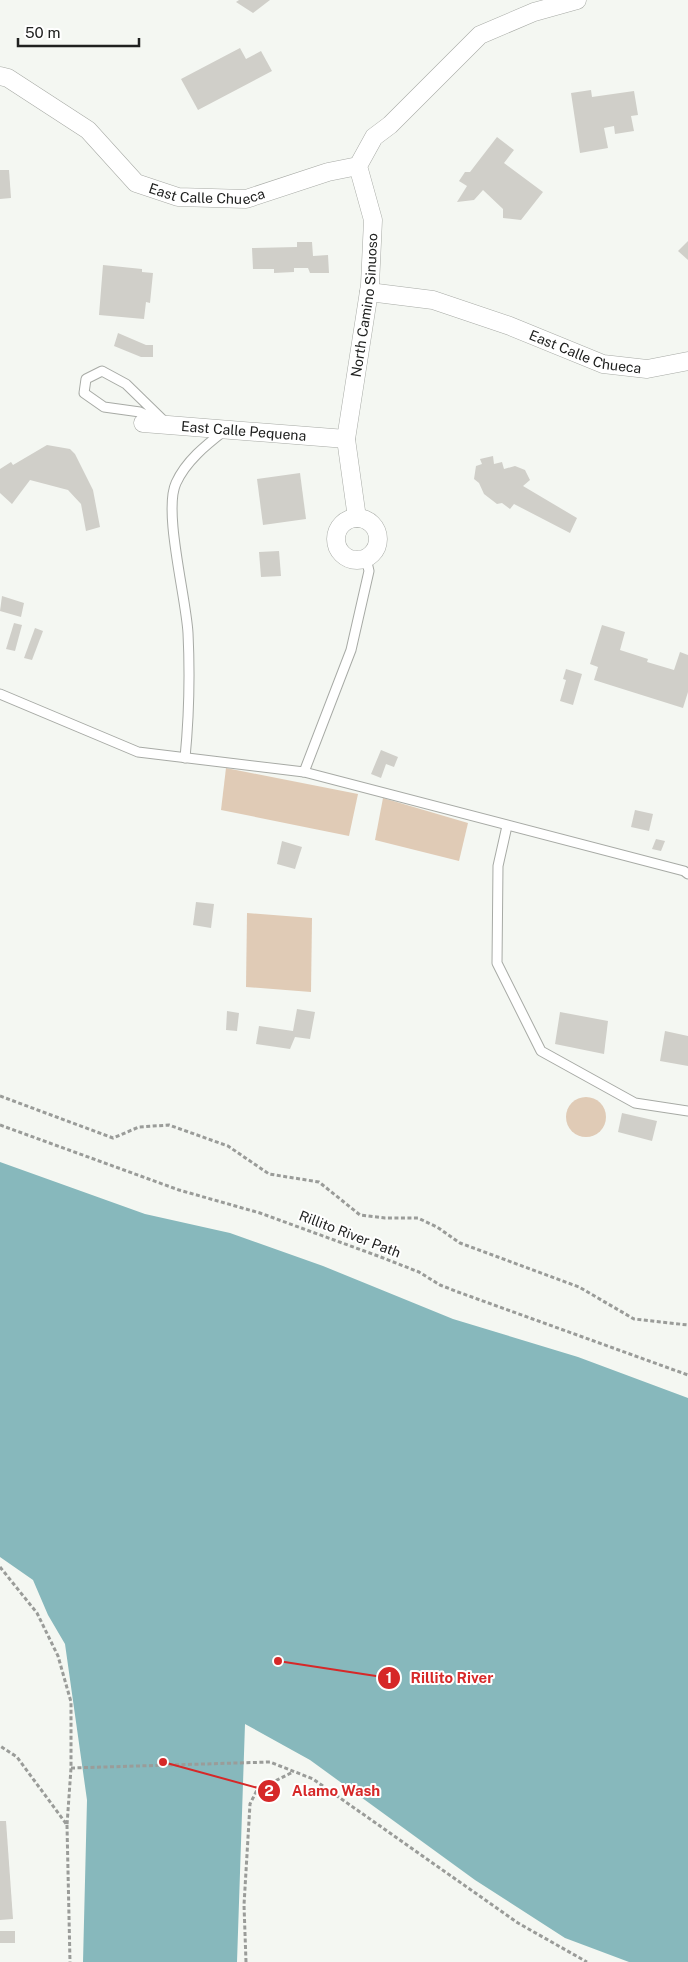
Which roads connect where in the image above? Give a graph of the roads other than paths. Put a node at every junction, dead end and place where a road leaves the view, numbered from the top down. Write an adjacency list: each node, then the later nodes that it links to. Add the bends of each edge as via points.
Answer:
1 (577, 0): 2 (street)
2 (554, 3): 4 (street, via 480,36 374,137)
3 (0, 76): 4 (street, East Calle Chueca, via 88,130 136,183 178,197 246,199 328,172)
4 (358, 166): 5 (street, North Camino Sinuoso, via 373,220)
5 (369, 292): 6 (street, East Calle Chueca, via 434,300 510,326 603,364 648,369); 10 (street, North Camino Sinuoso)
6 (688, 361)
7 (143, 423): 8 (street, East Calle Pequena)
8 (167, 425): 8 (lane, via 126,384 102,371 86,379 84,393 104,407 140,412); 9 (street, East Calle Pequena)
9 (226, 429): 10 (street, East Calle Pequena); 14 (lane, via 196,454 175,483 171,516 188,632)
10 (346, 439): 11 (street, North Camino Sinuoso)
11 (357, 518): 12 (street, via 371,523 378,535 376,548); 12 (street, via 340,527 338,546 346,556)
12 (366, 558): 15 (lane, via 369,572 351,650)
13 (0, 694): 14 (lane, via 138,752)
14 (185, 758): 15 (lane)
15 (304, 772): 16 (lane)
16 (507, 826): 17 (lane); 18 (lane, via 498,866 497,963 541,1051 635,1103)
17 (688, 874)
18 (688, 1111)

